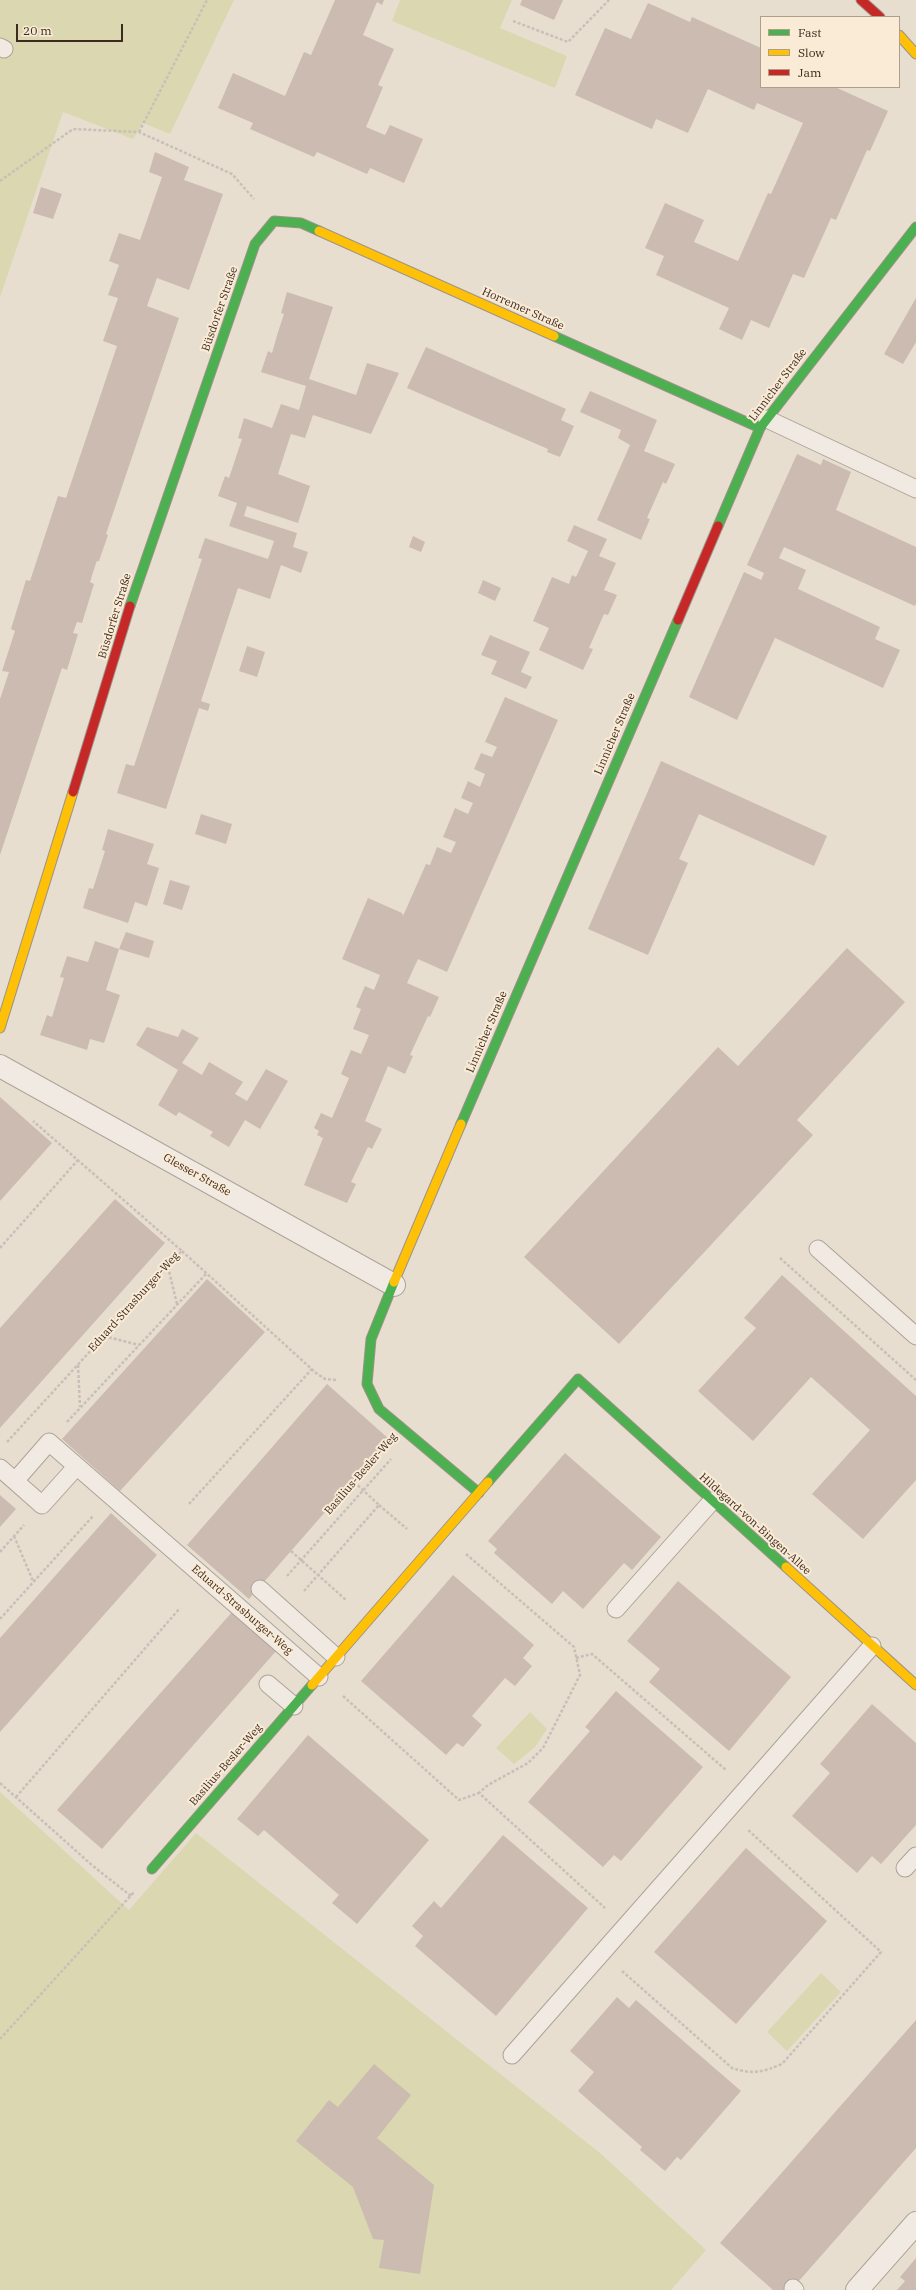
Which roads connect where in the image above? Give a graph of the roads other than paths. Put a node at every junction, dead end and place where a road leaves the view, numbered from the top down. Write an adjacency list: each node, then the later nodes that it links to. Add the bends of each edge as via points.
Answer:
1 (861, 0): 2 (street)
2 (879, 16)
3 (900, 36): 4 (street)
4 (916, 54)
5 (274, 221): 7 (street, Horremer Straße, via 301,223); 9 (street, Büsdorfer Straße, via 255,244 139,578)
6 (916, 227): 7 (street, Linnicher Straße)
7 (763, 423): 8 (lane); 12 (street, Linnicher Straße)
8 (916, 489)
9 (0, 1028)
10 (0, 1066): 12 (street, Glesser Straße)
11 (818, 1249): 13 (lane)
12 (394, 1285): 18 (street, Basilius-Besler-Weg, via 371,1339 367,1384 379,1409)
13 (916, 1336)
14 (578, 1379): 18 (street, Basilius-Besler-Weg); 19 (street, Hildegard-von-Bingen-Allee)
15 (77, 1466): 17 (lane, Eduard-Strasburger-Weg, via 49,1442); 17 (lane, via 42,1506); 24 (lane, Eduard-Strasburger-Weg)
16 (0, 1468): 17 (lane)
17 (15, 1481)
18 (479, 1493): 23 (street, Basilius-Besler-Weg)
19 (712, 1501): 21 (lane); 22 (street, Hildegard-von-Bingen-Allee)
20 (264, 1593): 23 (lane)
21 (616, 1609)
22 (872, 1646): 26 (street, Hildegard-von-Bingen-Allee); 29 (lane)
23 (336, 1657): 24 (street, Basilius-Besler-Weg)
24 (319, 1677): 27 (street, Basilius-Besler-Weg)
25 (268, 1684): 27 (lane)
26 (916, 1686)
27 (294, 1706): 28 (street, Basilius-Besler-Weg)
28 (152, 1869)
29 (512, 2055)
30 (916, 2223): 31 (street)
31 (857, 2290)

